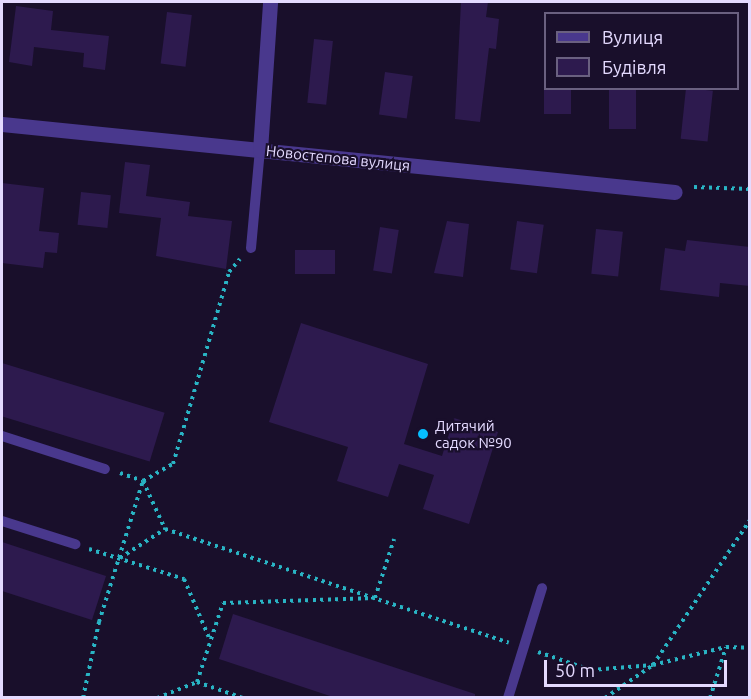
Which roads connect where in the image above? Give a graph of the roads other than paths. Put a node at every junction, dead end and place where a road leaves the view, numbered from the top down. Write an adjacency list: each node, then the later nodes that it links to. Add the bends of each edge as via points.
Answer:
1 (270, 2): 3 (street)
2 (2, 124): 3 (street, Новостепова вулиця)
3 (261, 150): 4 (street, Новостепова вулиця); 5 (lane)
4 (675, 192)
5 (250, 248)
6 (2, 436): 7 (lane)
7 (105, 469)
8 (2, 521): 9 (lane)
9 (75, 544)
10 (542, 588): 11 (lane)
11 (508, 698)

